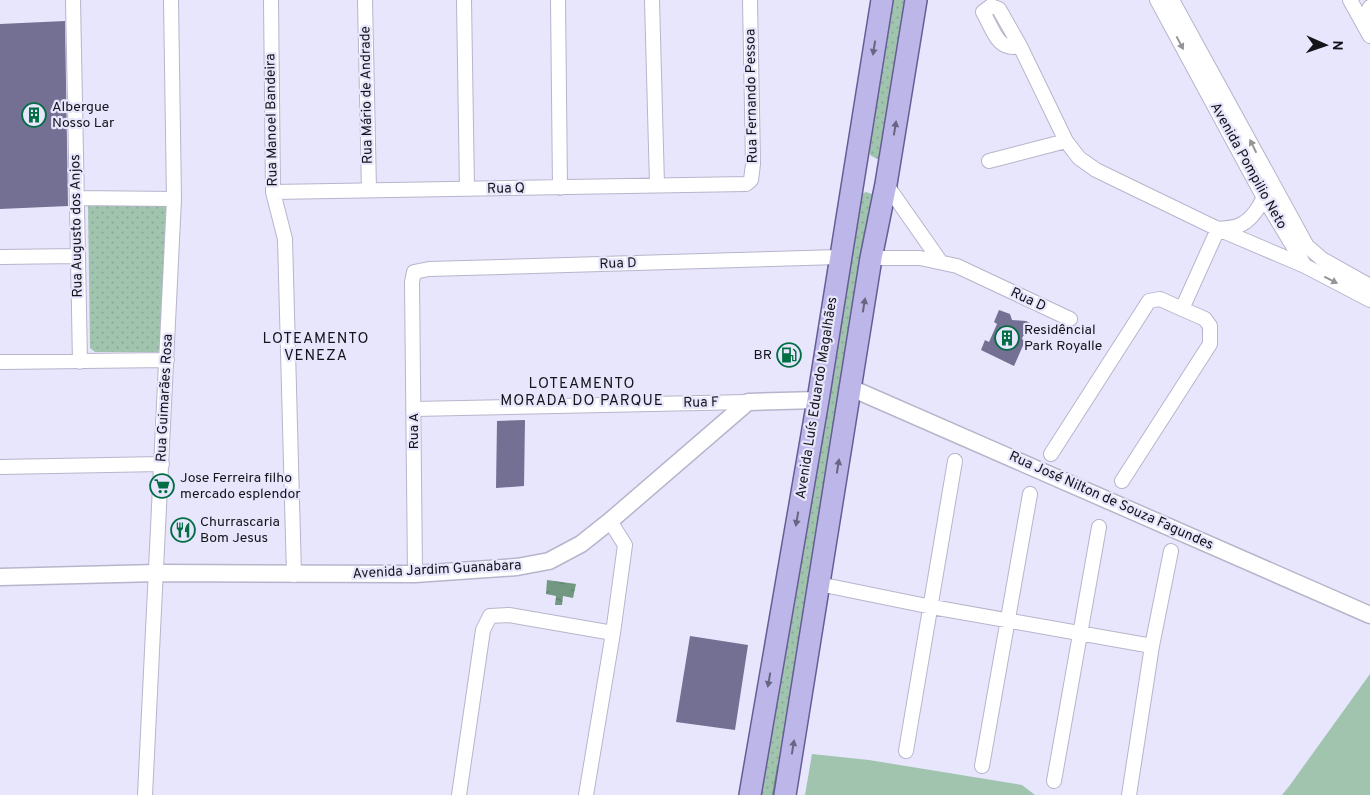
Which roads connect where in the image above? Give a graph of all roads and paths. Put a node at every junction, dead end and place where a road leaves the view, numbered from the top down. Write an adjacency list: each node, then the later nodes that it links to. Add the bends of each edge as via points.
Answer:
1 (73, 0): 30 (street, Rua Augusto dos Anjos)
2 (170, 0): 32 (street, Rua Guimarães Rosa)
3 (271, 0): 28 (street, Rua Manoel Bandeira)
4 (365, 0): 26 (street, Rua Mário de Andrade)
5 (464, 0): 27 (street)
6 (558, 0): 25 (street)
7 (652, 0): 23 (street)
8 (750, 0): 24 (street, Rua Fernando Pessoa, via 753,173 751,180)
9 (882, 0): 19 (main road, Avenida Luís Eduardo Magalhães, one-way to 19)
10 (916, 0): 21 (main road, one-way to 10)
11 (1157, 0): 31 (street, Avenida Pompilio Neto, one-way to 31)
12 (1172, 0): 22 (street, Avenida Pompilio Neto, one-way to 12, via 1251,141)
13 (1350, 0): 15 (street)
14 (1370, 7): 15 (street)
15 (1362, 22): 16 (street)
16 (1370, 36)
17 (1020, 46): 18 (street)
18 (1066, 141): 20 (street); 35 (street, via 1079,158 1096,170)
19 (856, 156): 21 (main road, via 868,171 879,170); 33 (main road, Avenida Luís Eduardo Magalhães)
20 (989, 161)
21 (887, 174): 34 (main road); 41 (street)
22 (1270, 182): 31 (street); 43 (street, Avenida Pompilio Neto, via 1313,253)
23 (657, 185): 24 (street, Rua Q); 25 (street, Rua Q)
24 (740, 186)
25 (560, 188): 27 (street, Rua Q)
26 (369, 190): 27 (street, Rua Q); 29 (street, Rua Q)
27 (467, 190)
28 (273, 192): 29 (street, Rua Q); 36 (street, Rua Manoel Bandeira)
29 (288, 192): 36 (street, Rua Manoel Bandeira)
30 (77, 198): 32 (street); 37 (street, Rua Augusto dos Anjos)
31 (1264, 198): 35 (street, via 1241,225); 42 (street, Avenida Pompilio Neto)
32 (174, 200): 48 (street, Rua Guimarães Rosa)
33 (847, 212): 34 (main road, via 856,206 868,207); 39 (main road, Avenida Luís Eduardo Magalhães)
34 (878, 221): 40 (main road)
35 (1218, 229): 42 (street); 46 (street)
36 (285, 239): 66 (street, Rua Manoel Bandeira)
37 (77, 256): 38 (street); 50 (street, Rua Augusto dos Anjos)
38 (0, 257)
39 (839, 258): 44 (street, Rua D, via 419,270 414,272); 52 (main road, Avenida Luís Eduardo Magalhães)
40 (871, 258): 41 (street, Rua D); 51 (main road, one-way to 40)
41 (940, 261): 47 (street, Rua D)
42 (1304, 266): 45 (street, one-way to 45)
43 (1370, 286)
44 (412, 288): 54 (street, Rua A)
45 (1370, 300)
46 (1182, 308): 55 (street, via 1160,299 1149,301); 59 (street, via 1205,319 1210,326 1210,344)
47 (1070, 319)
48 (167, 360): 50 (street); 57 (street, Rua Guimarães Rosa)
49 (0, 362): 50 (street)
50 (80, 362)
51 (851, 388): 68 (main road, one-way to 51); 70 (street, Rua José Nilton de Souza Fagundes)
52 (818, 400): 53 (street); 81 (main road, Avenida Luís Eduardo Magalhães, one-way to 81)
53 (748, 402): 54 (street, Rua F); 61 (street, Avenida Jardim Guanabara)
54 (414, 409): 65 (street, Rua A)
55 (1050, 454)
56 (955, 461): 69 (street)
57 (162, 464): 58 (street); 64 (street, Rua Guimarães Rosa)
58 (0, 467)
59 (1122, 481)
60 (1030, 494): 71 (street)
61 (610, 520): 65 (street, Avenida Jardim Guanabara, via 581,544 549,561 517,568); 72 (street, via 624,545)
62 (1099, 527): 73 (street)
63 (1171, 551): 74 (street)
64 (157, 573): 66 (street, Avenida Jardim Guanabara); 67 (street, Avenida Jardim Guanabara); 78 (street, Rua Guimarães Rosa)
65 (415, 574): 66 (street, Avenida Jardim Guanabara)
66 (294, 575)
67 (0, 577)
68 (819, 584): 69 (street); 82 (main road, one-way to 68)
69 (932, 607): 71 (street); 75 (street)
70 (1370, 615)
71 (1008, 621): 73 (street); 76 (street)
72 (613, 633): 79 (street, via 509,614 490,616 483,630); 80 (street)
73 (1080, 634): 74 (street); 77 (street)
74 (1152, 646): 83 (street)
75 (906, 751)
76 (982, 766)
77 (1054, 781)
78 (145, 795)
79 (459, 795)
80 (586, 795)
81 (750, 795)
82 (785, 795)
83 (1129, 795)

